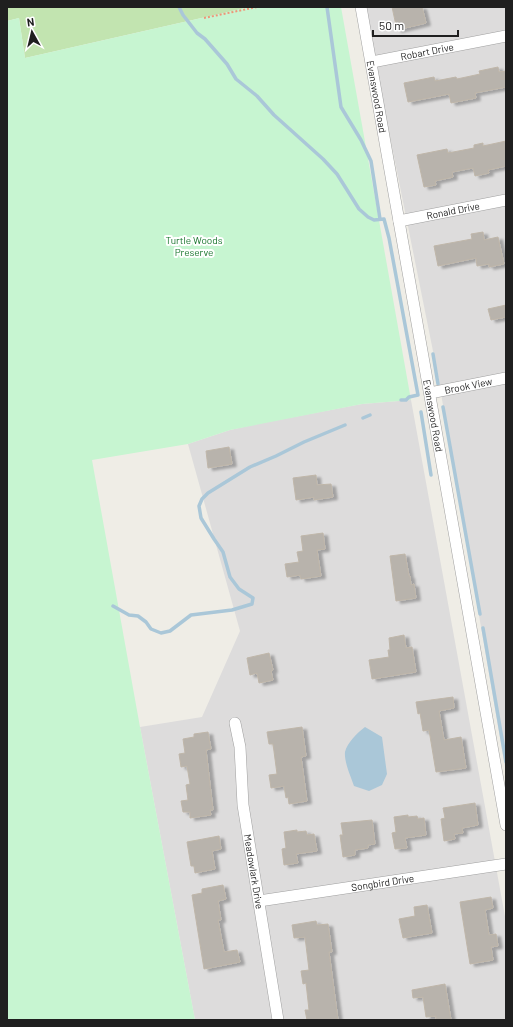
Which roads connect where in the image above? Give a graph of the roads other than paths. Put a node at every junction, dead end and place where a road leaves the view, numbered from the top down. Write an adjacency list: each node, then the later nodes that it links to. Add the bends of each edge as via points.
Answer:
1 (361, 7): 3 (street, Evanswood Road)
2 (506, 36): 3 (street, Robart Drive)
3 (372, 62): 5 (street, Evanswood Road)
4 (506, 200): 5 (street, Ronald Drive)
5 (399, 221): 7 (street, Evanswood Road)
6 (506, 378): 7 (street, Brook View)
7 (430, 393): 9 (street, Evanswood Road)
8 (235, 723): 11 (street, Meadowlark Drive, via 240,747 243,805)
9 (506, 825)
10 (506, 864): 11 (street, Songbird Drive)
11 (259, 901): 12 (street, Meadowlark Drive)
12 (278, 1020)

